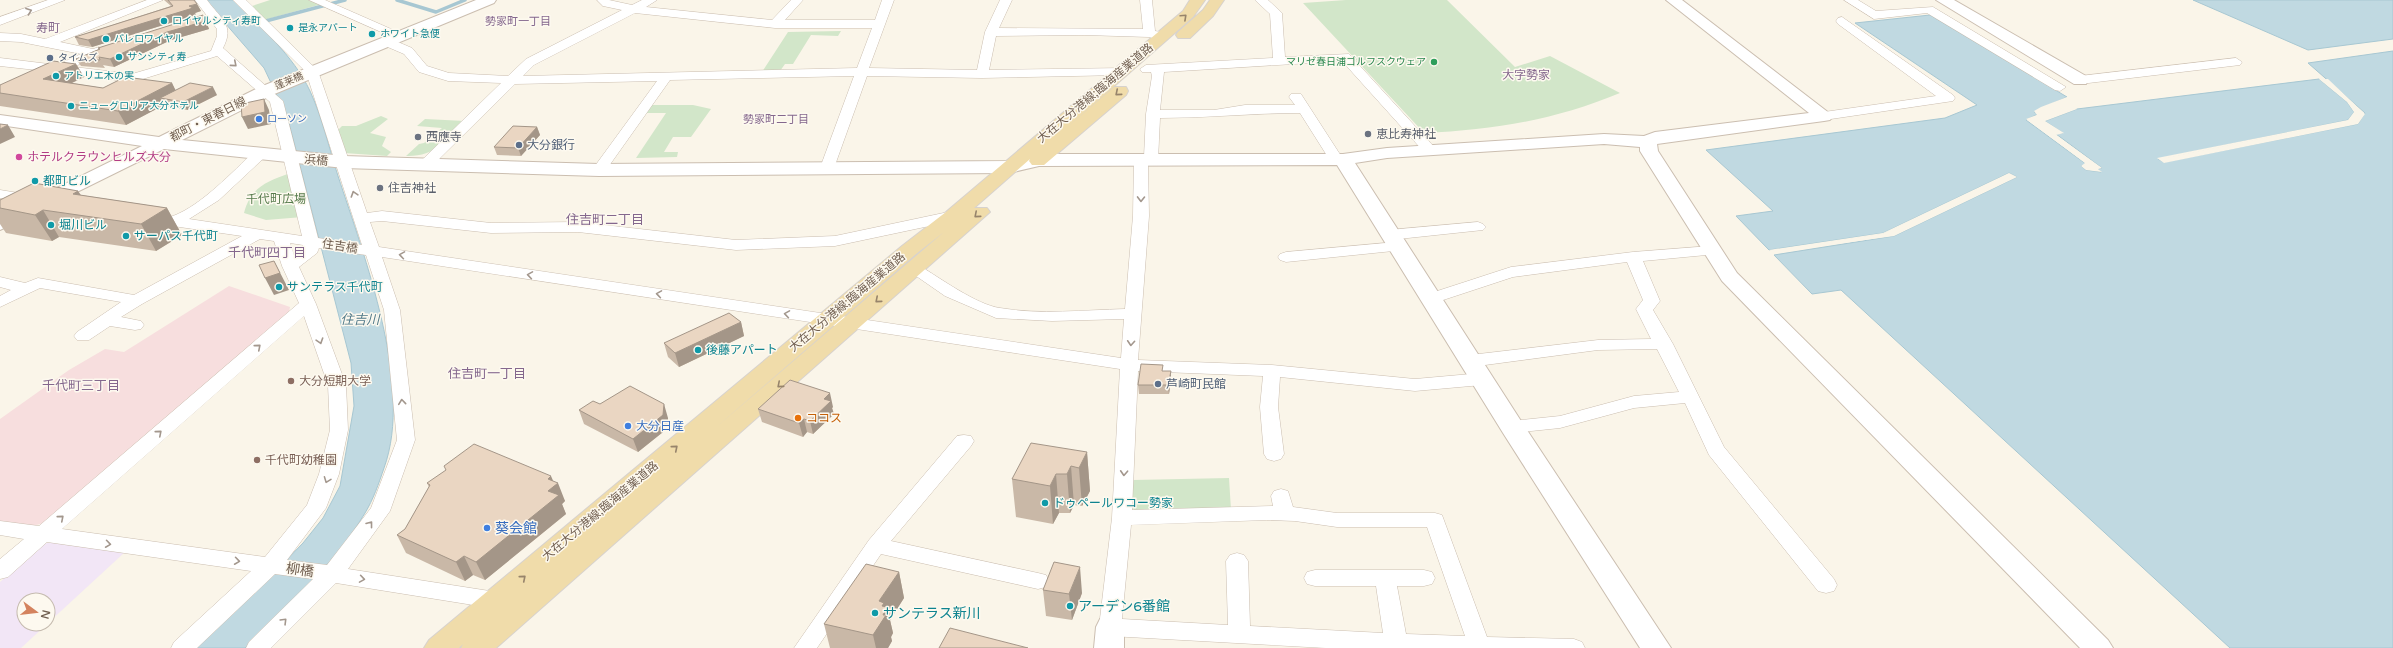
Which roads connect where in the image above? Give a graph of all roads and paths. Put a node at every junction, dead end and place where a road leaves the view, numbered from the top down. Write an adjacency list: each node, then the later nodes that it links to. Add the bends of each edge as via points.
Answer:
1 (59, 0): 22 (street, one-way to 1)
2 (157, 0): 30 (street)
3 (201, 0): 20 (street)
4 (239, 0): 39 (street)
5 (489, 0): 29 (street)
6 (603, 0): 19 (street, via 607,4)
7 (651, 0): 19 (street)
8 (796, 0): 24 (street)
9 (888, 0): 25 (street)
10 (1006, 0): 26 (street)
11 (1146, 0): 27 (street)
12 (1198, 0): 27 (main road, 大在大分港線;臨海産業道路, one-way to 12, via 1188,14)
13 (1217, 0): 38 (main road, 大在大分港線;臨海産業道路, via 1199,22)
14 (1261, 0): 34 (street, via 1276,13)
15 (1674, 0): 52 (street)
16 (1850, 0): 47 (street, via 1874,15 1929,9)
17 (1943, 0): 46 (street)
18 (323, 3): 29 (street)
19 (634, 9): 24 (street); 45 (street, via 547,52 530,62)
20 (213, 15): 21 (street); 32 (street, via 224,32 216,49)
21 (199, 19)
22 (0, 21)
23 (1842, 21): 52 (street, via 1948,98)
24 (775, 24): 25 (street)
25 (879, 24): 41 (street)
26 (991, 32): 27 (street); 42 (street)
27 (1156, 35): 40 (main road, 大在大分港線;臨海産業道路)
28 (0, 37): 30 (street)
29 (394, 39): 39 (street); 45 (street, via 423,69 448,77)
30 (47, 43): 33 (street)
31 (111, 47): 33 (street)
32 (219, 52): 37 (street, via 133,78); 48 (street, one-way to 48)
33 (93, 53): 37 (street)
34 (1279, 61): 38 (street); 56 (street, via 1344,56)
35 (0, 62): 37 (street)
36 (2236, 62): 46 (street)
37 (58, 69): 44 (street)
38 (1151, 69): 51 (street, via 1158,76); 60 (main road, 大在大分港線;臨海産業道路, one-way to 60)
39 (312, 71): 48 (street, 蓬莱橋); 62 (street)
40 (1121, 71): 42 (street); 64 (main road, 大在大分港線;臨海産業道路)
41 (862, 72): 42 (street); 43 (street); 65 (street)
42 (982, 74)
43 (665, 78): 45 (street); 66 (street)
44 (36, 79)
45 (512, 80): 63 (street)
46 (2080, 80)
47 (2060, 87)
48 (266, 90): 55 (street, 都町・東春日線); 58 (street, via 276,100)
49 (1296, 96): 50 (street)
50 (1304, 109): 51 (street, via 1245,109 1214,114); 59 (street)
51 (1153, 114): 61 (street)
52 (1824, 116): 54 (street, via 1655,136)
53 (0, 120): 55 (street, 浜橋)
54 (1648, 142): 56 (street, 浜橋, via 1604,139); 81 (street, via 1649,151)
55 (161, 143): 57 (street, 浜橋); 68 (street, 都町・東春日線)
56 (1429, 150): 59 (street, 浜橋)
57 (260, 154): 58 (street, 浜橋); 73 (street, via 214,197)
58 (291, 158): 62 (street, 浜橋); 79 (street)
59 (1340, 159): 61 (street, 浜橋); 78 (street)
60 (1039, 160): 61 (street, 浜橋); 64 (street, 浜橋); 85 (main road, 大在大分港線;臨海産業道路, one-way to 85)
61 (1146, 160): 92 (street, one-way to 92)
62 (341, 162): 63 (street, 浜橋); 72 (street, one-way to 62)
63 (425, 165): 66 (street, 浜橋)
64 (1009, 167): 65 (street, 浜橋); 71 (main road, 大在大分港線;臨海産業道路)
65 (827, 168): 66 (street, 浜橋)
66 (599, 170)
67 (0, 194): 68 (street)
68 (43, 202): 69 (street); 74 (street, 都町・東春日線)
69 (73, 206)
70 (136, 216): 73 (street, 住吉橋)
71 (953, 216): 72 (street, via 835,241 736,245 578,227 491,228 382,216); 94 (main road, 大在大分港線;臨海産業道路)
72 (362, 218): 80 (street)
73 (175, 221): 76 (street, 住吉橋)
74 (0, 224)
75 (1478, 227): 78 (street)
76 (257, 234): 77 (street, 住吉橋); 89 (street)
77 (280, 237): 79 (street, 住吉橋); 84 (street)
78 (1393, 241): 82 (street); 88 (street)
79 (313, 242): 80 (street, 住吉橋); 84 (street, via 311,250)
80 (369, 250): 94 (street, 住吉橋, one-way to 80); 113 (street, one-way to 80, via 380,511 406,440 392,310)
81 (1711, 251): 83 (street); 132 (street, via 1729,277 1752,302)
82 (1286, 257)
83 (1633, 257): 88 (street, via 1511,272); 98 (street, via 1652,301 1644,309)
84 (290, 266): 91 (street)
85 (914, 269): 92 (street, via 951,293 996,312 1052,316); 95 (main road, 大在大分港線;臨海産業道路, one-way to 95)
86 (0, 282): 87 (street)
87 (26, 289): 89 (street, via 38,284); 90 (street)
88 (1431, 299): 100 (street)
89 (136, 300): 93 (street)
90 (0, 302)
91 (308, 304): 108 (street, one-way to 91); 111 (street, one-way to 111, via 337,385 339,430 329,474 316,508)
92 (1134, 314): 99 (street, one-way to 99)
93 (107, 320): 96 (street); 97 (street)
94 (826, 320): 95 (street, 住吉橋); 119 (main road, 大在大分港線;臨海産業道路, one-way to 94)
95 (851, 324): 99 (street, 住吉橋); 120 (main road, 大在大分港線;臨海産業道路, one-way to 120)
96 (135, 325)
97 (83, 336)
98 (1664, 344): 100 (street, 住吉橋, via 1598,345); 102 (street)
99 (1129, 366): 101 (street, 住吉橋); 106 (street, one-way to 106)
100 (1476, 370): 101 (street, 住吉橋, via 1414,384); 103 (street)
101 (1272, 371): 105 (street, via 1269,407)
102 (1691, 397): 103 (street, via 1634,402 1560,422); 118 (street, via 1716,450)
103 (1512, 428): 131 (street)
104 (964, 441): 109 (street)
105 (1274, 454)
106 (1122, 518): 122 (street); 125 (street, via 1282,505 1337,520 1435,520)
107 (0, 528): 108 (street, 柳橋)
108 (42, 535): 111 (street, 柳橋, one-way to 111); 112 (street)
109 (876, 545): 117 (street); 129 (street)
110 (1237, 561): 121 (street)
111 (273, 566): 113 (street, 柳橋); 127 (street)
112 (0, 571)
113 (327, 574): 119 (street, 柳橋, one-way to 119); 128 (street, one-way to 113)
114 (1315, 578): 115 (street)
115 (1385, 578): 116 (street); 124 (street)
116 (1424, 578)
117 (1038, 581)
118 (1826, 585)
119 (496, 600): 120 (street, 柳橋); 123 (main road, 大在大分港線;臨海産業道路)
120 (519, 610): 126 (main road, 大在大分港線;臨海産業道路)
121 (1239, 634): 122 (street); 124 (street)
122 (1110, 637)
123 (448, 641): 126 (street)
124 (1396, 645): 125 (street)
125 (1480, 645): 130 (street)
126 (482, 647)
127 (182, 648)
128 (257, 648)
129 (805, 648)
130 (1574, 648)
131 (1656, 648)
132 (2098, 648)

